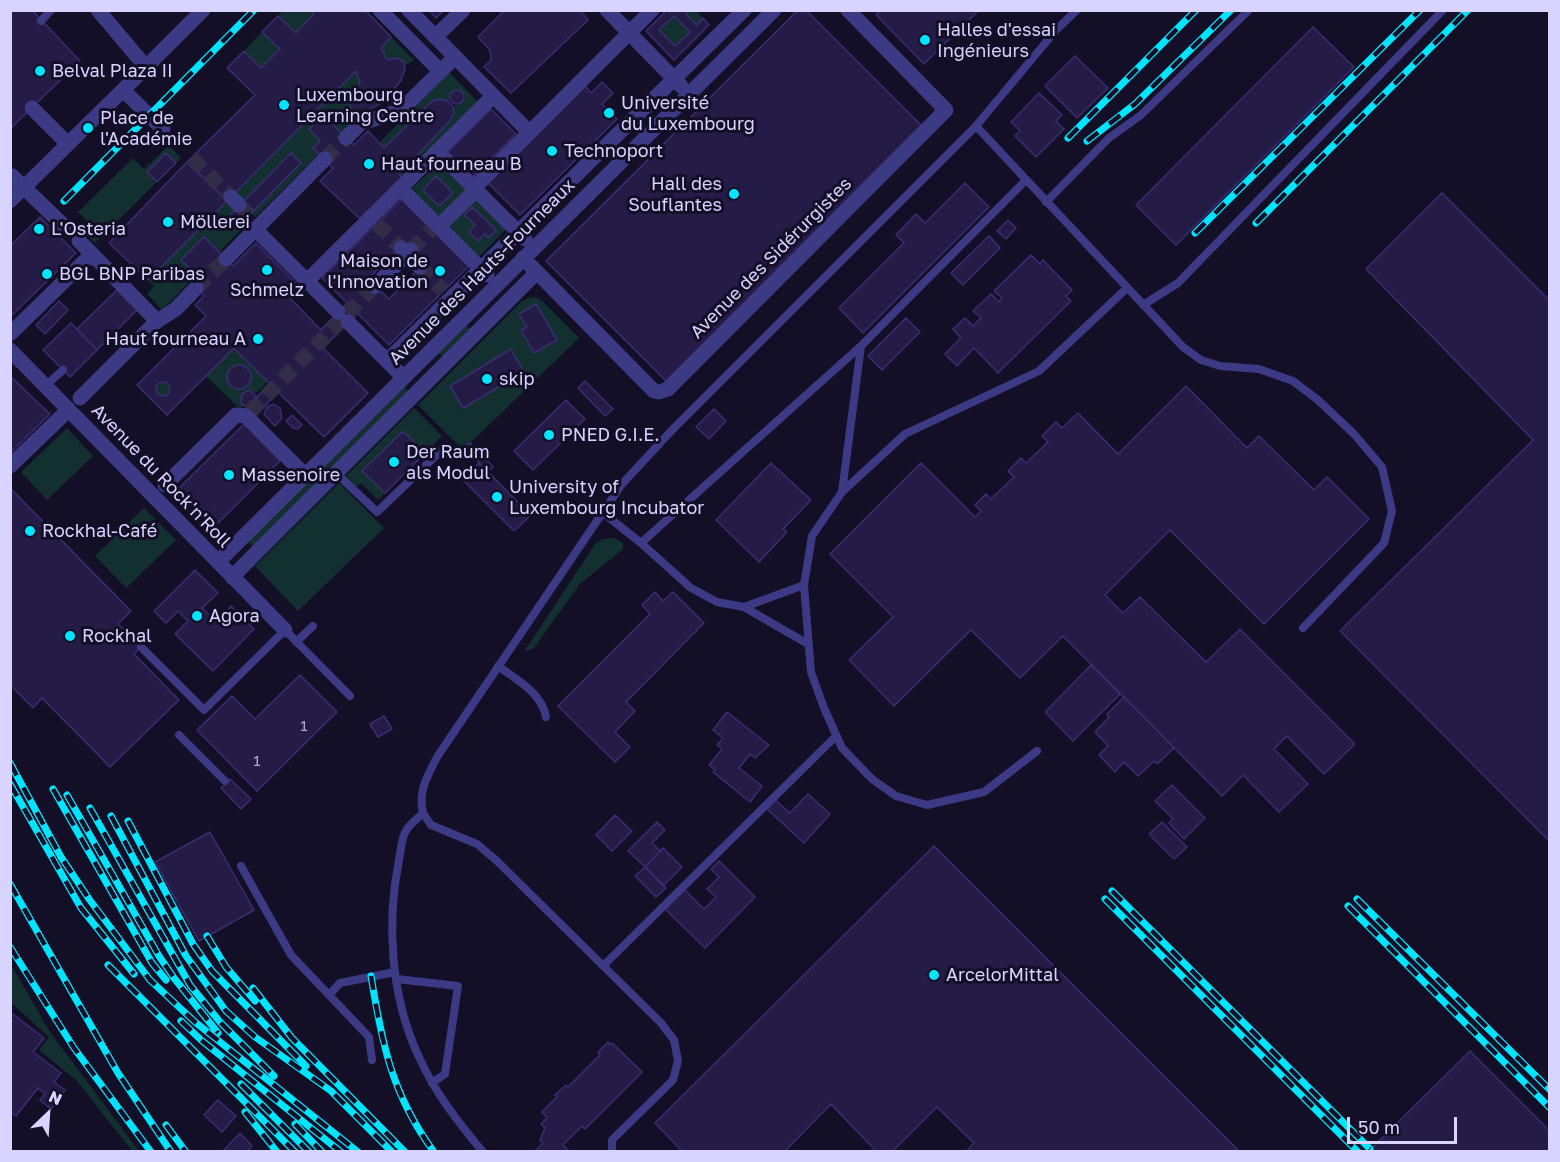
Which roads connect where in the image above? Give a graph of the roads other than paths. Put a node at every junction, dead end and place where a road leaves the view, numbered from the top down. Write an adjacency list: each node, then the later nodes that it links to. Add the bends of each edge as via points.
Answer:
1 (51, 10): 15 (lane)
2 (98, 10): 19 (street)
3 (202, 10): 19 (street)
4 (380, 10): 20 (street)
5 (409, 10): 17 (street)
6 (463, 10): 17 (street)
7 (607, 10): 16 (street)
8 (652, 10): 16 (street)
9 (744, 10): 21 (street, Avenue des Hauts-Fourneaux)
10 (774, 10): 23 (street, Avenue des Hauts-Fourneaux)
11 (848, 10): 50 (street, Avenue des Sidérurgistes, via 946,110 669,389 654,391)
12 (1077, 10): 26 (lane)
13 (1249, 10): 39 (lane, via 1141,115 1109,138)
14 (1443, 10): 56 (lane, via 1178,283)
15 (41, 21)
16 (629, 33): 21 (street); 28 (street)
17 (435, 37): 18 (street)
18 (454, 57): 20 (street); 24 (street)
19 (146, 66): 22 (street)
20 (440, 71): 29 (street, via 400,111 361,123)
21 (674, 79): 23 (street); 43 (street, Avenue des Hauts-Fourneaux)
22 (123, 90): 27 (street); 30 (street)
23 (689, 94): 45 (street, Avenue des Hauts-Fourneaux)
24 (493, 96): 28 (street); 31 (street)
25 (32, 108): 30 (street)
26 (976, 126): 34 (lane); 73 (lane, via 647,456)
27 (163, 129)
28 (529, 132): 37 (street)
29 (346, 138)
30 (68, 144): 35 (street)
31 (437, 151): 36 (street); 37 (street, Avenue des Sidérurgistes)
32 (325, 159): 40 (street)
33 (10, 177): 35 (street)
34 (1026, 180): 39 (lane); 59 (lane)
35 (24, 188): 38 (street); 41 (street)
36 (400, 188): 42 (street); 51 (street, via 373,221)
37 (475, 189): 42 (street); 43 (street, Avenue des Sidérurgistes)
38 (10, 201)
39 (1046, 202): 55 (lane)
40 (246, 214): 47 (street); 51 (street)
41 (64, 226)
42 (437, 226): 49 (street)
43 (518, 232): 45 (street, Avenue des Sidérurgistes); 49 (street, Avenue des Hauts-Fourneaux)
44 (79, 242): 46 (street)
45 (528, 253): 50 (street, Avenue des Sidérurgistes); 52 (street, Avenue des Hauts-Fourneaux)
46 (92, 254): 57 (street); 58 (street)
47 (226, 259)
48 (420, 267): 53 (street, via 406,250)
49 (481, 268): 52 (street); 61 (street, Avenue des Hauts-Fourneaux, via 447,295)
50 (537, 272): 69 (street)
51 (307, 281): 61 (street)
52 (497, 284): 63 (street, Avenue des Hauts-Fourneaux)
53 (375, 286)
54 (196, 288): 57 (street)
55 (1127, 288): 56 (lane); 72 (lane, via 1039,371 905,434)
56 (1143, 305): 80 (lane, via 1201,360 1220,366 1259,369 1293,381 1326,406 1382,467 1392,511 1384,543)
57 (158, 321): 65 (street)
58 (10, 334)
59 (861, 346): 72 (lane); 74 (lane)
60 (10, 350): 64 (street, Avenue du Rock'n'Roll)
61 (387, 361): 63 (street)
62 (63, 370): 64 (lane)
63 (403, 377): 70 (street, Avenue des Hauts-Fourneaux)
64 (45, 386): 75 (street, Avenue du Rock'n'Roll)
65 (80, 398)
66 (62, 416): 68 (street)
67 (446, 446): 69 (lane, via 377,512)
68 (10, 466)
69 (336, 473): 76 (street)
70 (305, 475): 71 (street, via 248,414 236,415); 75 (street, Avenue des Hauts-Fourneaux)
71 (165, 485)
72 (842, 492): 77 (lane, via 812,536)
73 (602, 512): 74 (lane); 85 (lane)
74 (641, 543): 78 (lane, via 691,588 717,602)
75 (218, 562): 76 (street, Avenue du Rock'n'Roll)
76 (232, 577): 81 (street, Avenue du Rock'n'Roll)
77 (804, 585): 78 (lane); 83 (lane)
78 (744, 606): 83 (lane)
79 (313, 626): 82 (lane)
80 (1304, 628)
81 (285, 630): 82 (lane); 84 (lane, via 204,710)
82 (296, 642): 86 (lane)
83 (808, 644): 89 (lane, via 811,672)
84 (141, 647)
85 (498, 666): 87 (lane, via 538,697); 92 (lane, via 437,757 421,790)
86 (350, 696)
87 (546, 717)
88 (179, 735): 91 (lane)
89 (836, 736): 90 (lane, via 842,748 873,779 896,796 927,805 984,792); 94 (lane)
90 (1037, 751)
91 (225, 781)
92 (423, 813): 94 (lane, via 431,825 477,844); 95 (lane, via 406,830 393,887)
93 (240, 866): 96 (lane, via 291,955)
94 (603, 966): 100 (lane, via 661,1023 674,1040 678,1061 673,1080 612,1140)
95 (396, 976): 96 (lane, via 340,983); 98 (lane, via 404,1017); 98 (lane, via 458,986 445,1074)
96 (330, 994): 97 (lane, via 369,1036)
97 (372, 1060)
98 (432, 1083): 99 (lane, via 454,1118)
99 (483, 1152)
100 (612, 1152)

